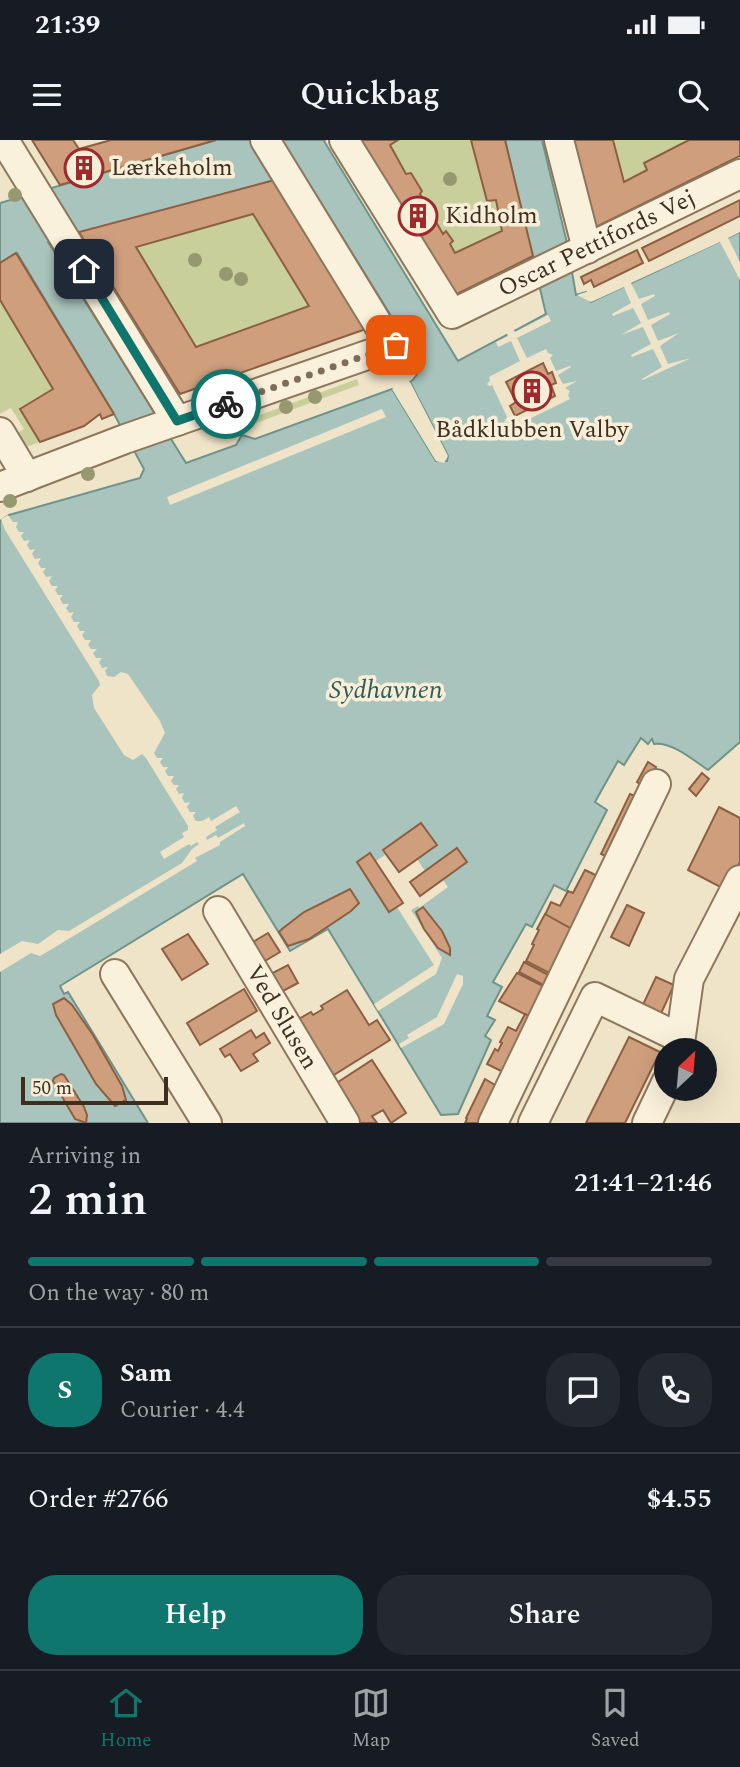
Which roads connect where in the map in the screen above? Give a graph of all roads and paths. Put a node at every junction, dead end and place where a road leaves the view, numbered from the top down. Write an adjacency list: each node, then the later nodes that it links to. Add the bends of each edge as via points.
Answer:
1 (4, 140): 8 (street)
2 (265, 140): 8 (street, via 394,346)
3 (559, 140): 7 (street)
4 (347, 144): 7 (street, Oscar Pettifords Vej, via 452,314 534,274)
5 (740, 174): 7 (street, Oscar Pettifords Vej)
6 (740, 193): 7 (street)
7 (580, 258)
8 (172, 422): 10 (street)
9 (0, 432): 10 (street)
10 (27, 477): 11 (street)
11 (0, 487)
12 (656, 785): 21 (street)
13 (740, 880): 17 (street, via 689,979)
14 (218, 911): 20 (street, Ved Slusen)
15 (115, 974): 19 (street)
16 (668, 1038): 22 (street, via 595,997)
17 (680, 1038)
18 (657, 1101): 23 (street)
19 (206, 1123)
20 (345, 1123)
21 (493, 1123)
22 (533, 1123)
23 (647, 1123)

